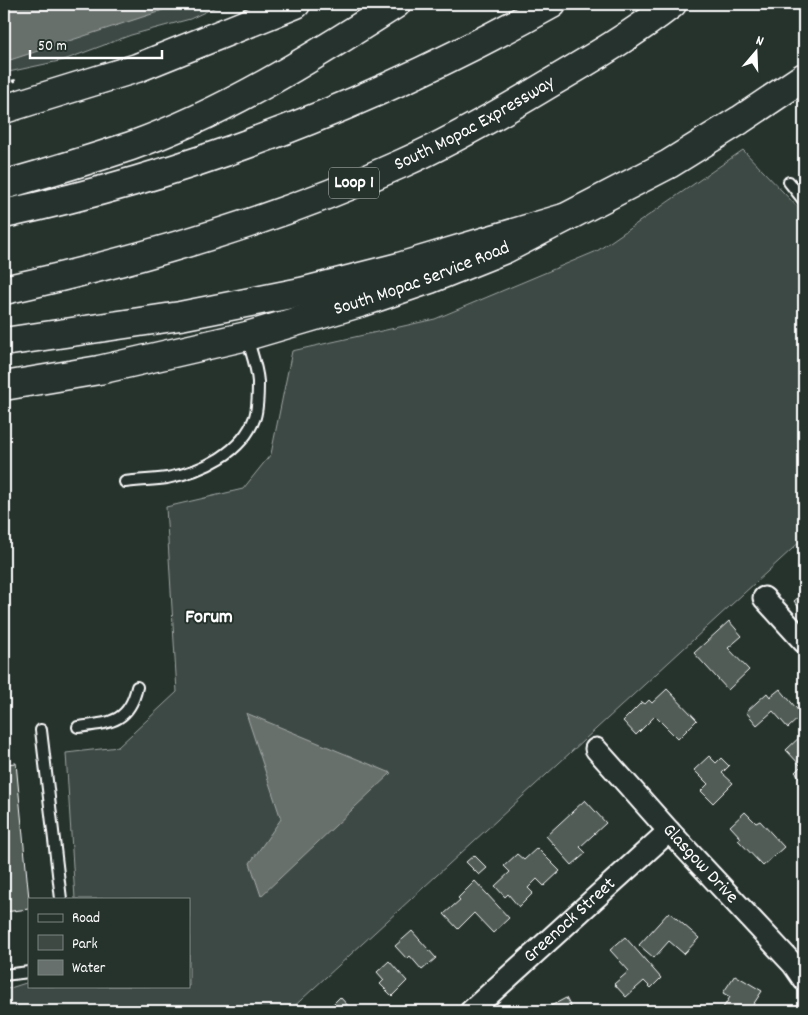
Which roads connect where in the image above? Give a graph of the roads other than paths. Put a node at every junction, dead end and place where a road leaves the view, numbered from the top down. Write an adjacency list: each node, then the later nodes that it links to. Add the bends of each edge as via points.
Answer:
1 (296, 4): 6 (main road, via 137,68)
2 (396, 4): 8 (main road, via 309,59 199,117 132,145)
3 (552, 4): 10 (main road, via 464,51 288,130 119,185)
4 (672, 4): 12 (main road, South Mopac Expressway / Loop 1, via 586,62 496,116 403,163 212,236 115,264)
5 (804, 77): 11 (main road, South Mopac Service Road, via 670,164)
6 (4, 109)
7 (789, 182): 9 (lane)
8 (4, 185)
9 (804, 201)
10 (4, 214)
11 (564, 218): 13 (main road, South Mopac Service Road, via 505,249 430,279); 14 (main road, via 399,267 300,292 180,316)
12 (4, 290)
13 (247, 336): 15 (main road, South Mopac Service Road, via 99,370); 16 (lane, via 258,380 256,416 237,444 221,459 188,473)
14 (4, 342)
15 (4, 386)
16 (125, 482)
17 (764, 598): 18 (street)
18 (804, 642)
19 (136, 687): 20 (lane, via 134,701 125,713 98,725)
20 (78, 727)
21 (41, 730): 24 (lane)
22 (596, 749): 23 (street, Glasgow Drive)
23 (669, 831): 27 (street, Glasgow Drive, via 793,964); 28 (street, Greenock Street)
24 (61, 898)
25 (28, 972): 26 (lane)
26 (4, 974)
27 (804, 980)
28 (471, 1011)

